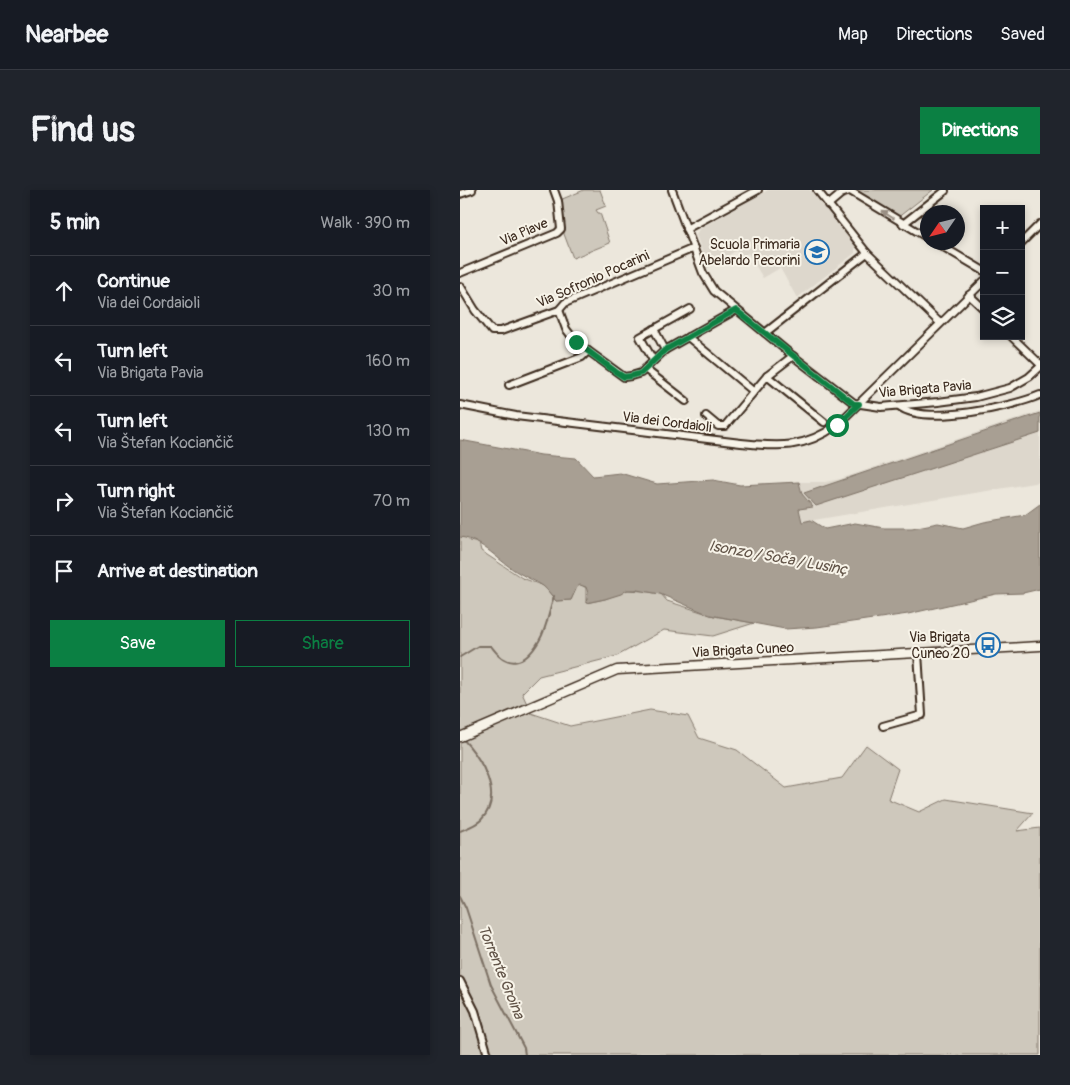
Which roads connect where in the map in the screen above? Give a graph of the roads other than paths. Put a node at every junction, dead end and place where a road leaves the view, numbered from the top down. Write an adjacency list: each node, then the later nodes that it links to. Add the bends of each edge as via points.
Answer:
1 (472, 190): 8 (street)
2 (554, 190): 19 (street, Via Piave, via 561,229 557,233)
3 (672, 190): 12 (street, Via Brigata Pavia)
4 (758, 190): 12 (street)
5 (817, 190): 9 (street)
6 (850, 191): 9 (street); 10 (street, one-way to 6)
7 (945, 191): 10 (street)
8 (460, 194)
9 (828, 205): 17 (street)
10 (903, 224): 13 (street)
11 (1040, 224): 14 (street)
12 (686, 229): 15 (street, Via Brigata Pavia)
13 (920, 234)
14 (1025, 239)
15 (694, 248): 25 (street, Via Sofronio Pocarini, via 564,303); 26 (street, Via Brigata Pavia, via 708,283)
16 (949, 250): 18 (street)
17 (867, 253): 27 (street); 29 (street)
18 (980, 269)
19 (460, 273)
20 (980, 285): 22 (street, Via dei Cordaioli)
21 (461, 287): 25 (street, Via Sofronio Pocarini, via 492,331)
22 (969, 295): 23 (street); 27 (street, Via dei Cordaioli)
23 (980, 305)
24 (690, 308): 28 (street)
25 (559, 310): 33 (street, via 570,335)
26 (736, 310): 29 (street, Via Brigata Pavia); 30 (street)
27 (940, 323): 43 (street, Via dei Cordaioli)
28 (654, 329): 32 (street); 35 (street, via 640,337)
29 (765, 333): 34 (street, Via Brigata Pavia)
30 (688, 337): 32 (street); 40 (street)
31 (1015, 340): 36 (street)
32 (665, 350): 35 (street)
33 (588, 351): 37 (street, via 624,377); 39 (street, via 582,358)
34 (793, 356): 38 (street); 43 (street, Via Brigata Pavia, via 854,404)
35 (653, 360): 37 (street)
36 (1040, 366): 45 (street, Via Brigata Pavia, via 1029,378 1010,388 976,397)
37 (645, 369): 42 (street)
38 (767, 376): 40 (street); 47 (street)
39 (509, 385)
40 (753, 391): 46 (street, via 726,426 718,426)
41 (1040, 395): 45 (street, via 1022,402 962,413 926,414)
42 (686, 401)
43 (859, 404): 44 (street, Via dei Cordaioli, via 837,425 818,437 778,446 516,416); 45 (street, Via Brigata Pavia)
44 (460, 406)
45 (898, 406)
46 (706, 416)
47 (824, 422)
48 (1040, 646): 49 (main road, Via Brigata Cuneo)
49 (918, 653): 50 (street, via 922,715); 51 (main road, Via Brigata Cuneo, via 617,670)
50 (883, 726)
51 (463, 736)
52 (460, 981): 53 (street, via 475,1011)
53 (488, 1055)

